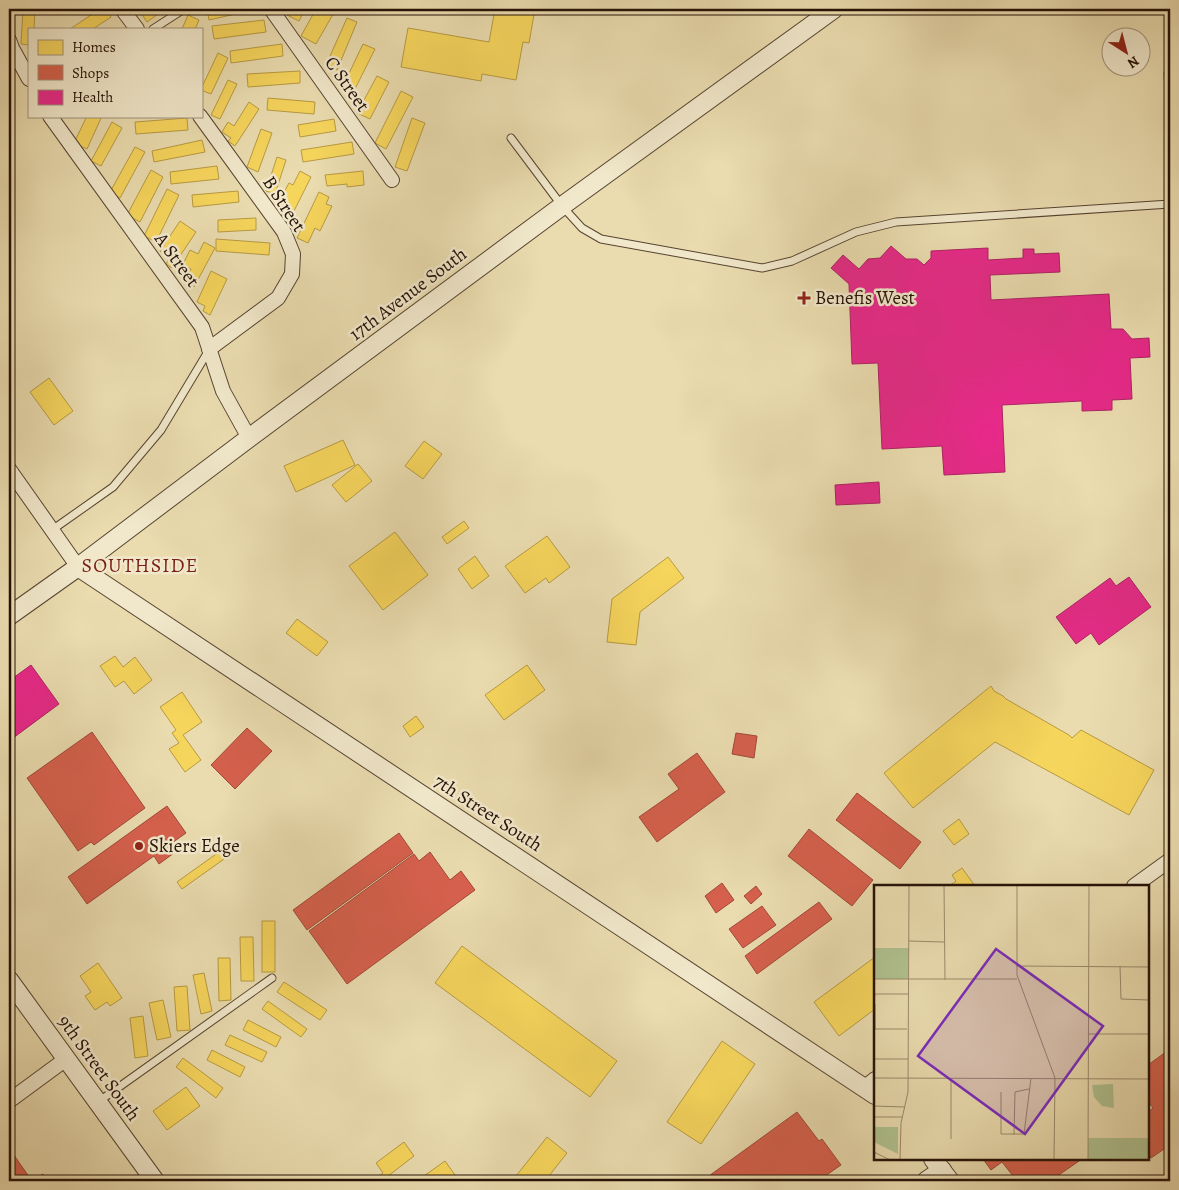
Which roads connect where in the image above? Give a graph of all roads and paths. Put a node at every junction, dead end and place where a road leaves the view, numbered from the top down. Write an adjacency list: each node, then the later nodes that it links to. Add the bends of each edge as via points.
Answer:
1 (122, 9): 5 (street)
2 (184, 9): 6 (lane)
3 (271, 9): 12 (street, C Street)
4 (827, 11): 14 (street, 17th Avenue South)
5 (135, 28)
6 (155, 28)
7 (9, 40): 8 (street)
8 (28, 77)
9 (51, 118): 15 (street, A Street, via 202,327)
10 (201, 118): 15 (street, B Street, via 284,232 293,254 292,274 278,298)
11 (511, 138): 14 (lane)
12 (392, 180)
13 (1170, 204): 14 (lane, via 896,222 856,232 792,261 762,268 601,239 582,228)
14 (562, 206): 16 (street, 17th Avenue South)
15 (209, 349): 16 (street, A Street, via 223,390); 18 (lane, via 161,430 114,487)
16 (249, 438): 19 (street, 17th Avenue South)
17 (9, 469): 18 (street)
18 (52, 530): 19 (street)
19 (78, 567): 20 (street, 17th Avenue South); 26 (street, 7th Street South)
20 (9, 616)
21 (1170, 860): 22 (street)
22 (1135, 885)
23 (272, 978): 28 (lane)
24 (9, 980): 25 (street, 9th Street South)
25 (66, 1059): 27 (street); 28 (street, 9th Street South)
26 (872, 1087)
27 (9, 1100)
28 (98, 1102): 30 (street, 9th Street South)
29 (941, 1170): 31 (street)
30 (155, 1181)
31 (926, 1181)

